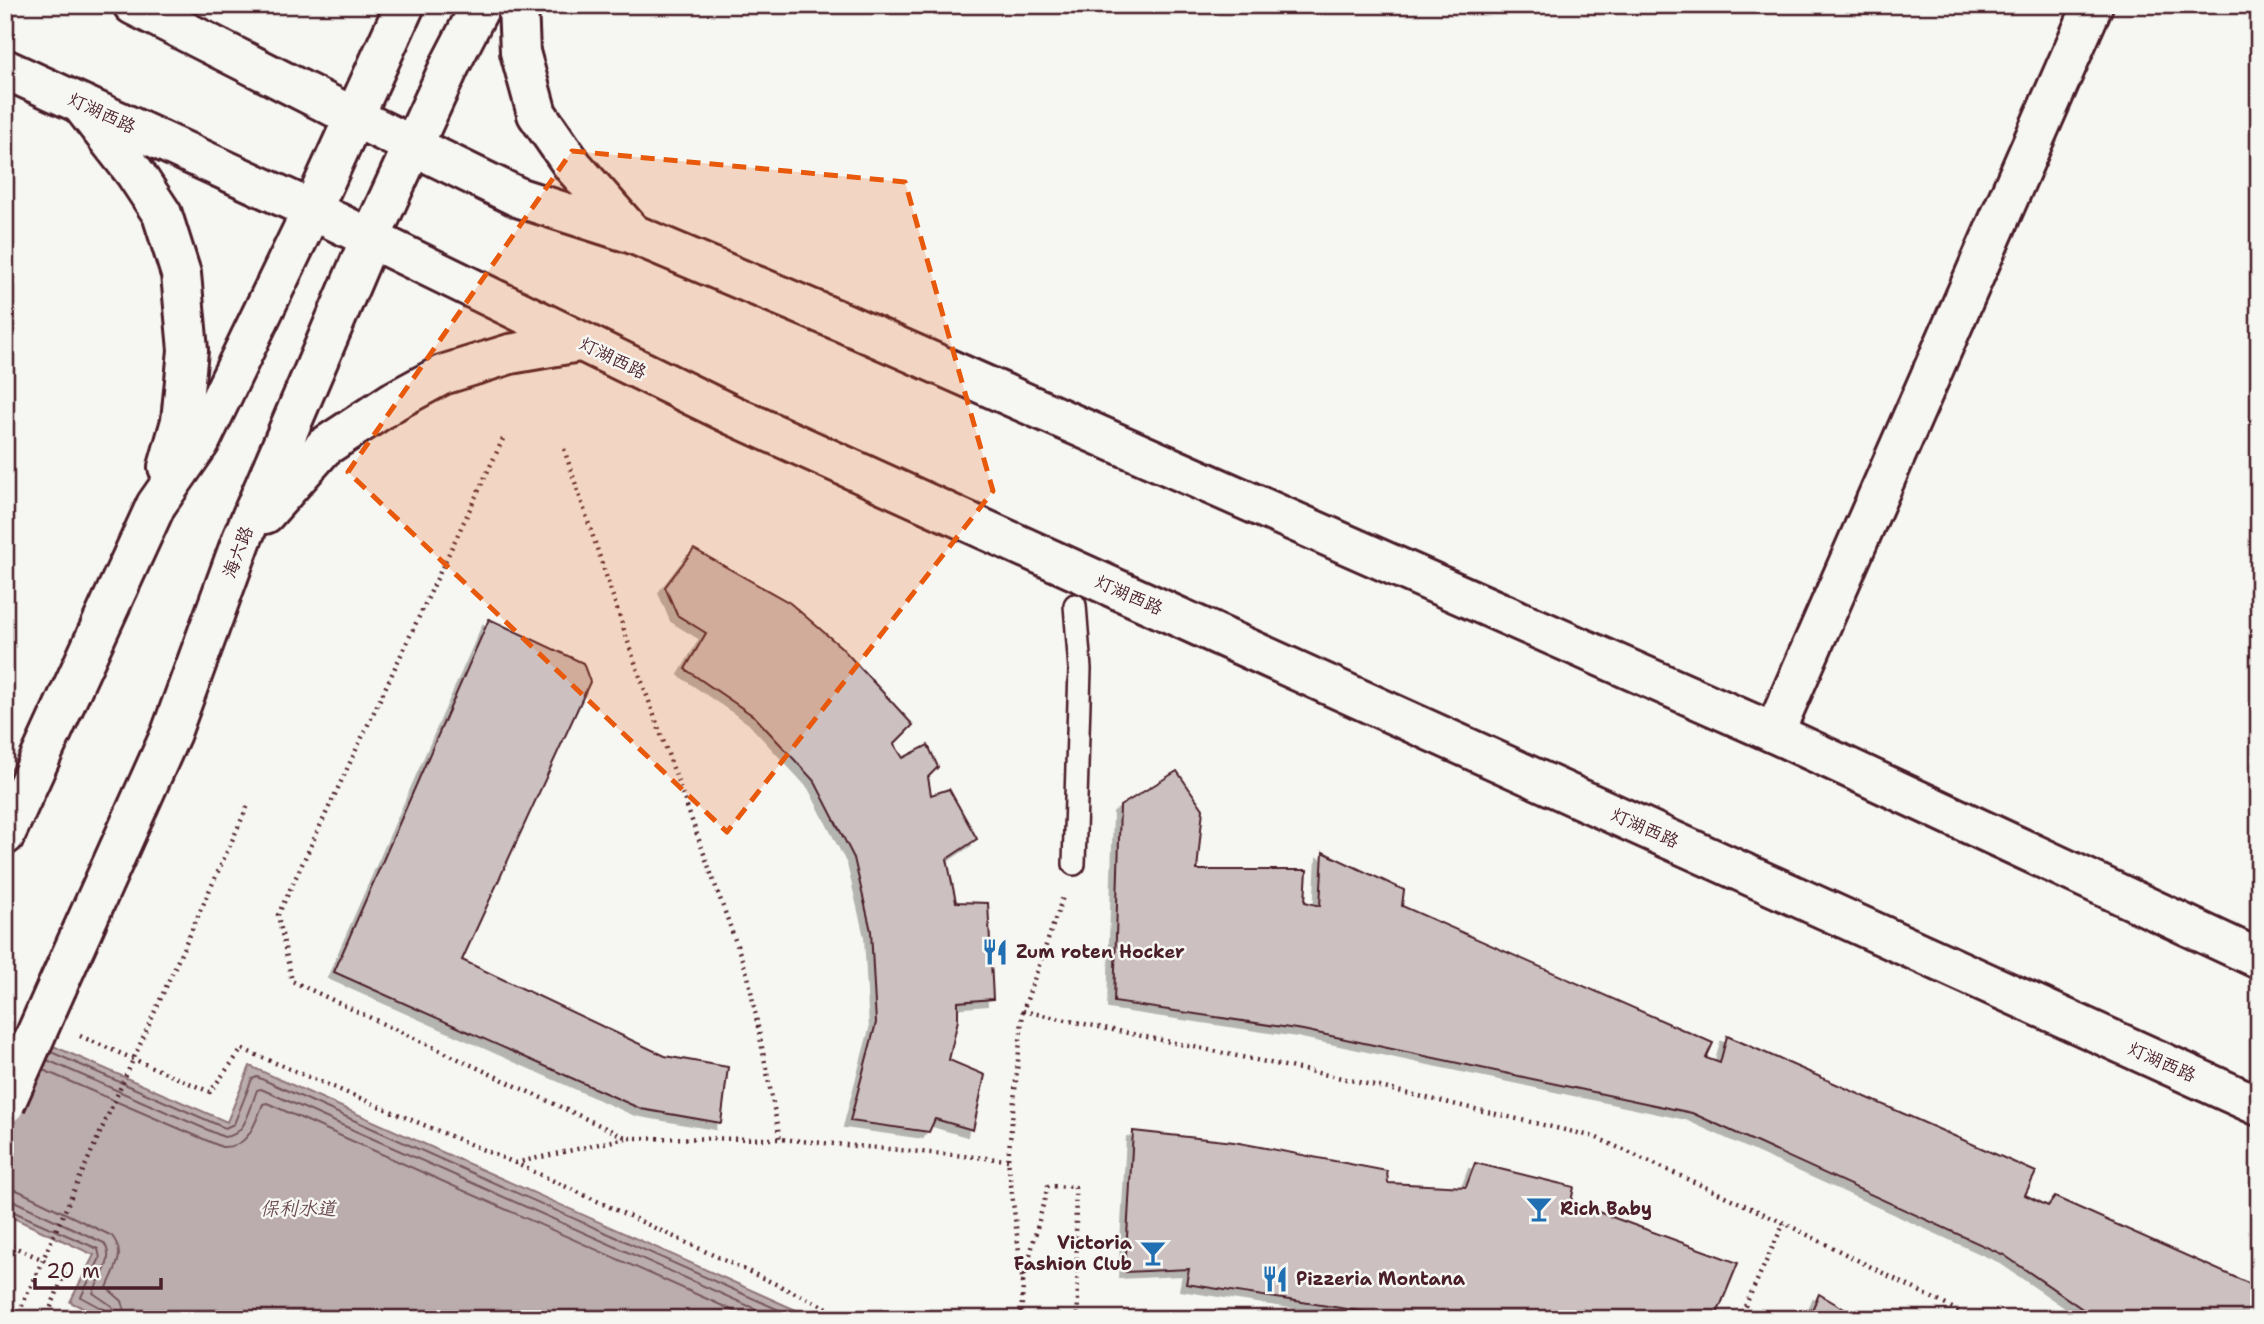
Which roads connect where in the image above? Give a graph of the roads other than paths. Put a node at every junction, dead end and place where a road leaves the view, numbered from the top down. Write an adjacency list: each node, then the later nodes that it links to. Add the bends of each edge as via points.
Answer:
1 (132, 5): 8 (main road)
2 (405, 5): 8 (main road)
3 (481, 5): 9 (main road, 海六路)
4 (519, 5): 11 (main road, via 520,52 537,114 573,166)
5 (2093, 5): 17 (main road)
6 (5, 69): 7 (main road, 灯湖西路)
7 (80, 103): 10 (main road, 灯湖西路); 14 (main road, via 162,214 181,274 188,350 181,421)
8 (354, 117): 9 (main road); 10 (main road)
9 (412, 145): 11 (main road, via 520,198); 12 (main road, 海六路)
10 (312, 210): 12 (main road, 灯湖西路); 14 (main road, via 200,442)
11 (633, 233): 17 (main road)
12 (370, 239): 13 (main road, 灯湖西路); 15 (main road, 海六路)
13 (579, 342): 15 (main road, via 510,354 442,375 394,401 324,447); 22 (main road, 灯湖西路)
14 (156, 505): 18 (main road)
15 (242, 539): 21 (main road, 海六路, bridge, via 172,733)
16 (1075, 604): 19 (lane, via 1080,670)
17 (1774, 733): 20 (main road)
18 (5, 835)
19 (1074, 864)
20 (2259, 959)
21 (5, 1104)
22 (2259, 1106)

